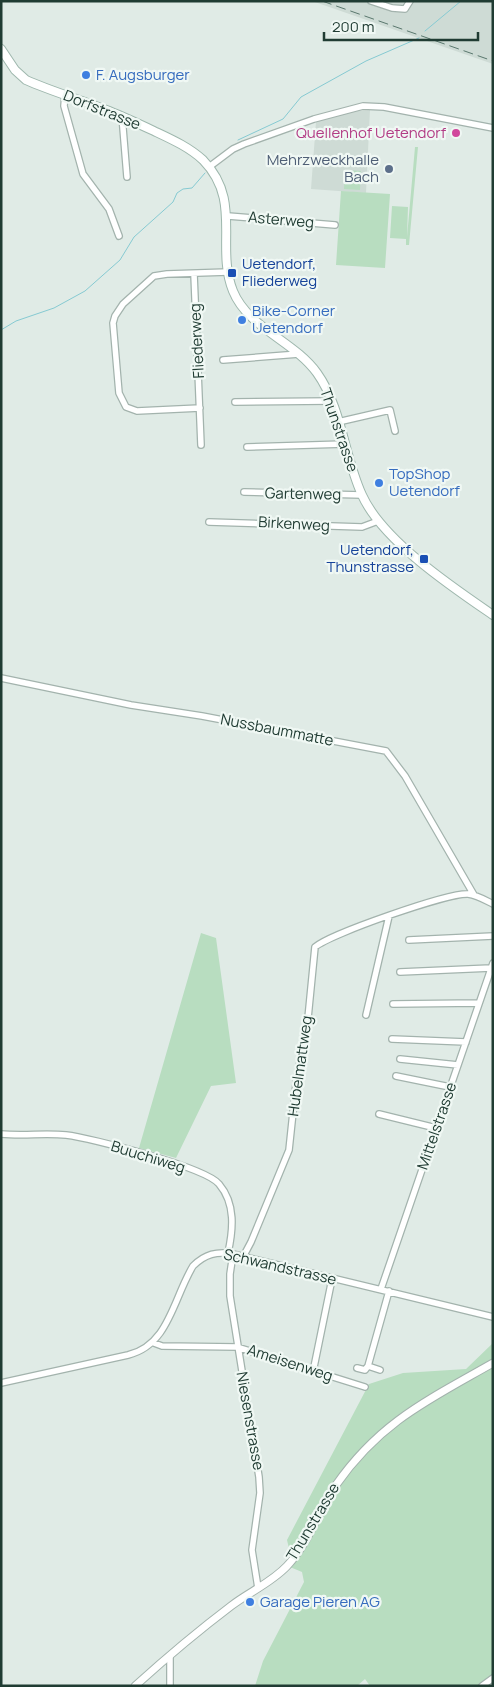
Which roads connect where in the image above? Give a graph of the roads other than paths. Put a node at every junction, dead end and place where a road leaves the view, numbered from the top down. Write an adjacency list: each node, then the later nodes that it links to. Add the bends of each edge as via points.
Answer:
1 (371, 1): 2 (street, via 400,10 405,9)
2 (410, 1)
3 (1, 49): 4 (main road, Dorfstrasse, via 23,77)
4 (64, 94): 5 (main road, Dorfstrasse); 11 (street, via 64,106 84,174 108,209)
5 (122, 116): 7 (main road, Dorfstrasse, via 181,144); 8 (street)
6 (493, 128): 7 (street, via 384,106 363,106 314,118 244,144)
7 (209, 167): 9 (main road, Thunstrasse, via 223,192)
8 (127, 177)
9 (228, 216): 10 (street, Asterweg); 12 (main road, Thunstrasse)
10 (334, 225)
11 (119, 236)
12 (228, 272): 13 (street); 14 (main road, Thunstrasse, via 243,308)
13 (194, 274): 18 (street, Fliederweg); 18 (street, via 161,274 149,279 118,310 113,331 119,393 126,406 137,411)
14 (299, 354): 15 (street); 16 (main road, Thunstrasse, via 319,376)
15 (223, 360)
16 (331, 400): 17 (street); 19 (main road, Thunstrasse)
17 (236, 402)
18 (200, 408): 22 (street, Fliederweg)
19 (338, 422): 20 (street, via 390,410); 21 (main road, Thunstrasse)
20 (395, 431)
21 (345, 444): 23 (street); 25 (main road, Thunstrasse)
22 (201, 445)
23 (247, 447)
24 (244, 492): 25 (street, Gartenweg)
25 (362, 495): 26 (main road, Thunstrasse)
26 (378, 521): 27 (street, Birkenweg, via 362,527); 28 (main road, Thunstrasse, via 440,577)
27 (209, 522)
28 (493, 616)
29 (1, 678): 30 (street, Nussbaummatte, via 386,752 405,776)
30 (474, 895): 31 (street); 32 (street, via 454,896)
31 (493, 904)
32 (389, 916): 39 (street); 50 (street, Hubelmattweg, via 314,947 308,1018 289,1150)
33 (493, 936): 34 (street)
34 (409, 940)
35 (492, 966): 36 (street); 37 (street, Mittelstrasse)
36 (400, 972)
37 (479, 1003): 38 (street); 41 (street, Mittelstrasse)
38 (392, 1004)
39 (366, 1015)
40 (392, 1038): 41 (street)
41 (466, 1042): 43 (street, Mittelstrasse)
42 (400, 1058): 43 (street)
43 (458, 1065): 45 (street, Mittelstrasse)
44 (396, 1076): 45 (street)
45 (450, 1087): 47 (street, Mittelstrasse)
46 (379, 1114): 47 (street)
47 (436, 1128): 52 (street, Mittelstrasse)
48 (1, 1134): 49 (street, Buuchiweg, via 76,1137 210,1177 222,1189 233,1220)
49 (231, 1254): 50 (street, Schwandstrasse); 55 (street, Schwandstrasse, via 208,1255 193,1266); 56 (street, Niesenstrasse, via 230,1290)
50 (243, 1257): 51 (street, Schwandstrasse)
51 (332, 1279): 52 (street, Schwandstrasse); 59 (street)
52 (380, 1290): 53 (street, Schwandstrasse)
53 (388, 1291): 54 (street, Schwandstrasse); 58 (street)
54 (493, 1316)
55 (154, 1343): 56 (street, Ameisenweg, via 162,1346); 62 (street, via 134,1354)
56 (237, 1347): 63 (street, Ameisenweg); 64 (street, Niesenstrasse, via 259,1477 252,1550)
57 (493, 1363): 64 (street, Thunstrasse, via 423,1402 382,1431 339,1480 294,1558)
58 (368, 1366): 60 (street, via 365,1370); 61 (street)
59 (314, 1367)
60 (357, 1368)
61 (380, 1370)
62 (1, 1383)
63 (365, 1387)
64 (258, 1588): 65 (street, Thunstrasse)
65 (170, 1656): 67 (street, Thunstrasse); 68 (street)
66 (493, 1678): 69 (street)
67 (135, 1686)
68 (170, 1686)
69 (482, 1686)

